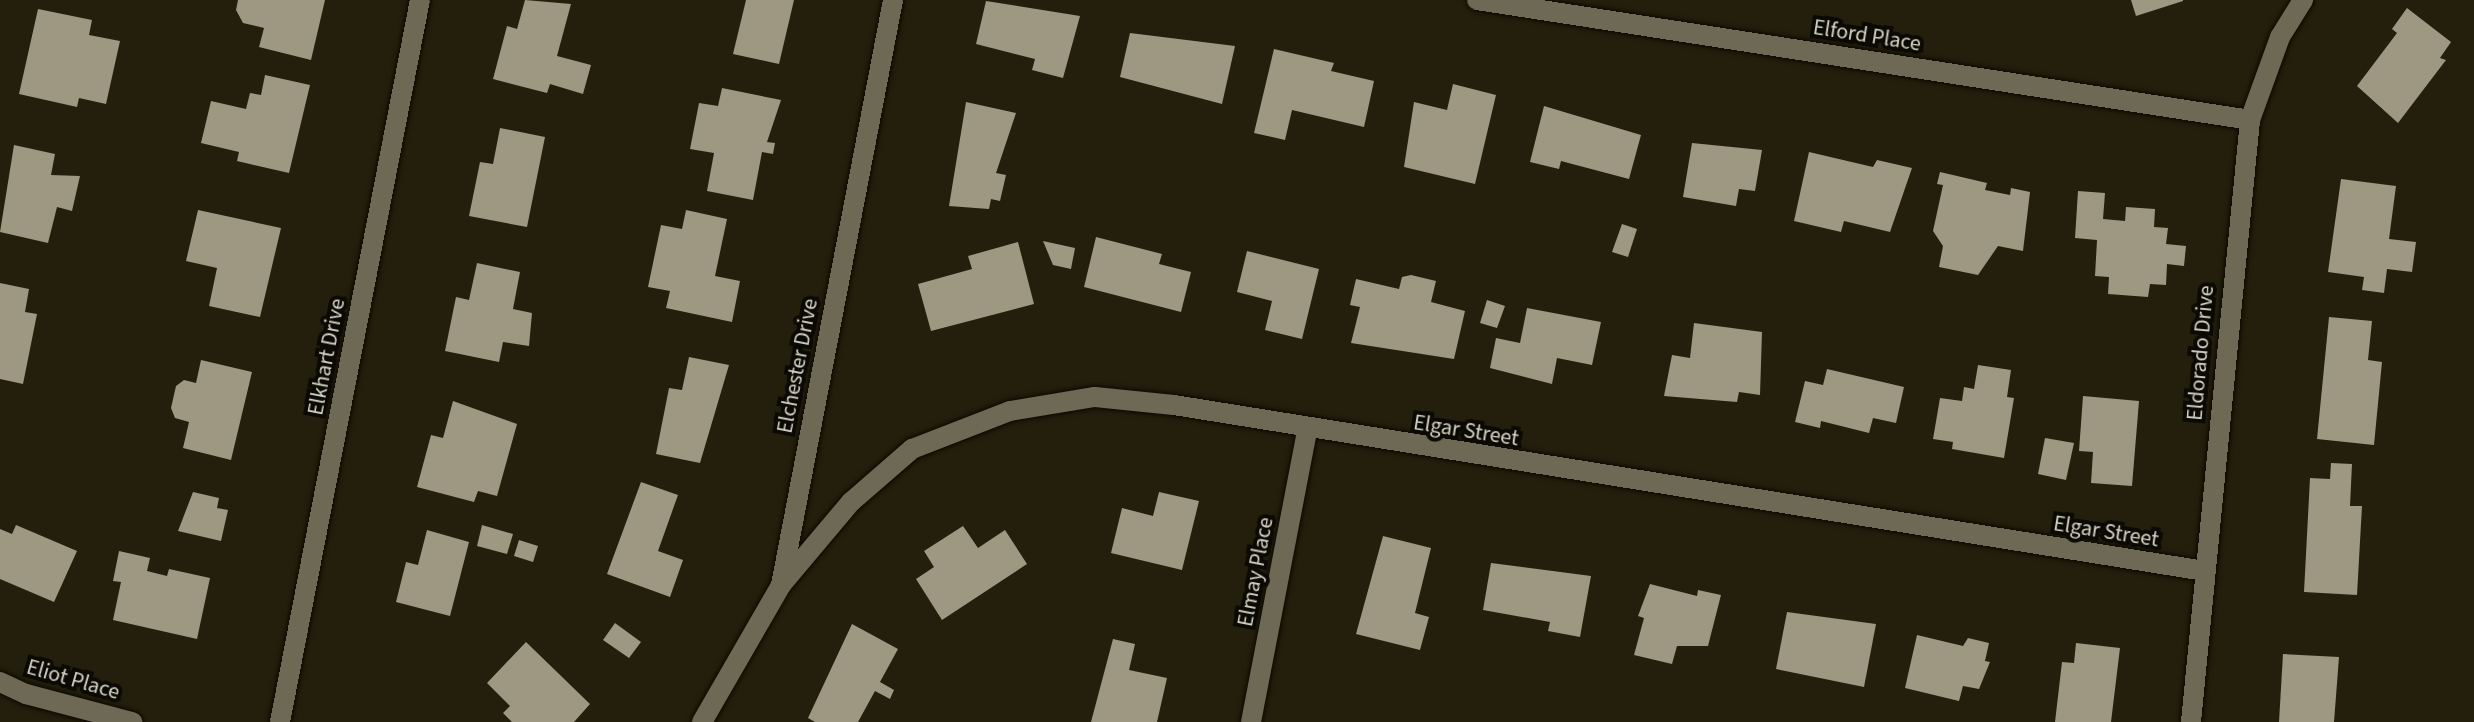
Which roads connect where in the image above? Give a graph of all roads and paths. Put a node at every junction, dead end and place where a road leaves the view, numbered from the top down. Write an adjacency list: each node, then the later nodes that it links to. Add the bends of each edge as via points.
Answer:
1 (420, 0): 11 (street, Elkhart Drive)
2 (893, 0): 8 (street, Elchester Drive)
3 (1477, 0): 5 (street, Elford Place)
4 (2303, 0): 5 (street, Eldorado Drive, via 2280,37)
5 (2250, 120): 7 (street, Eldorado Drive)
6 (1307, 430): 7 (street, Elgar Street); 8 (street, Elgar Street, via 1174,405 1095,397 1010,411 912,449 851,502); 13 (street, Elmay Place)
7 (2205, 571): 14 (street, Eldorado Drive)
8 (781, 585): 12 (street, Elchester Drive)
9 (0, 682): 10 (street, Eliot Place)
10 (132, 722)
11 (280, 722)
12 (702, 722)
13 (1251, 722)
14 (2191, 722)

